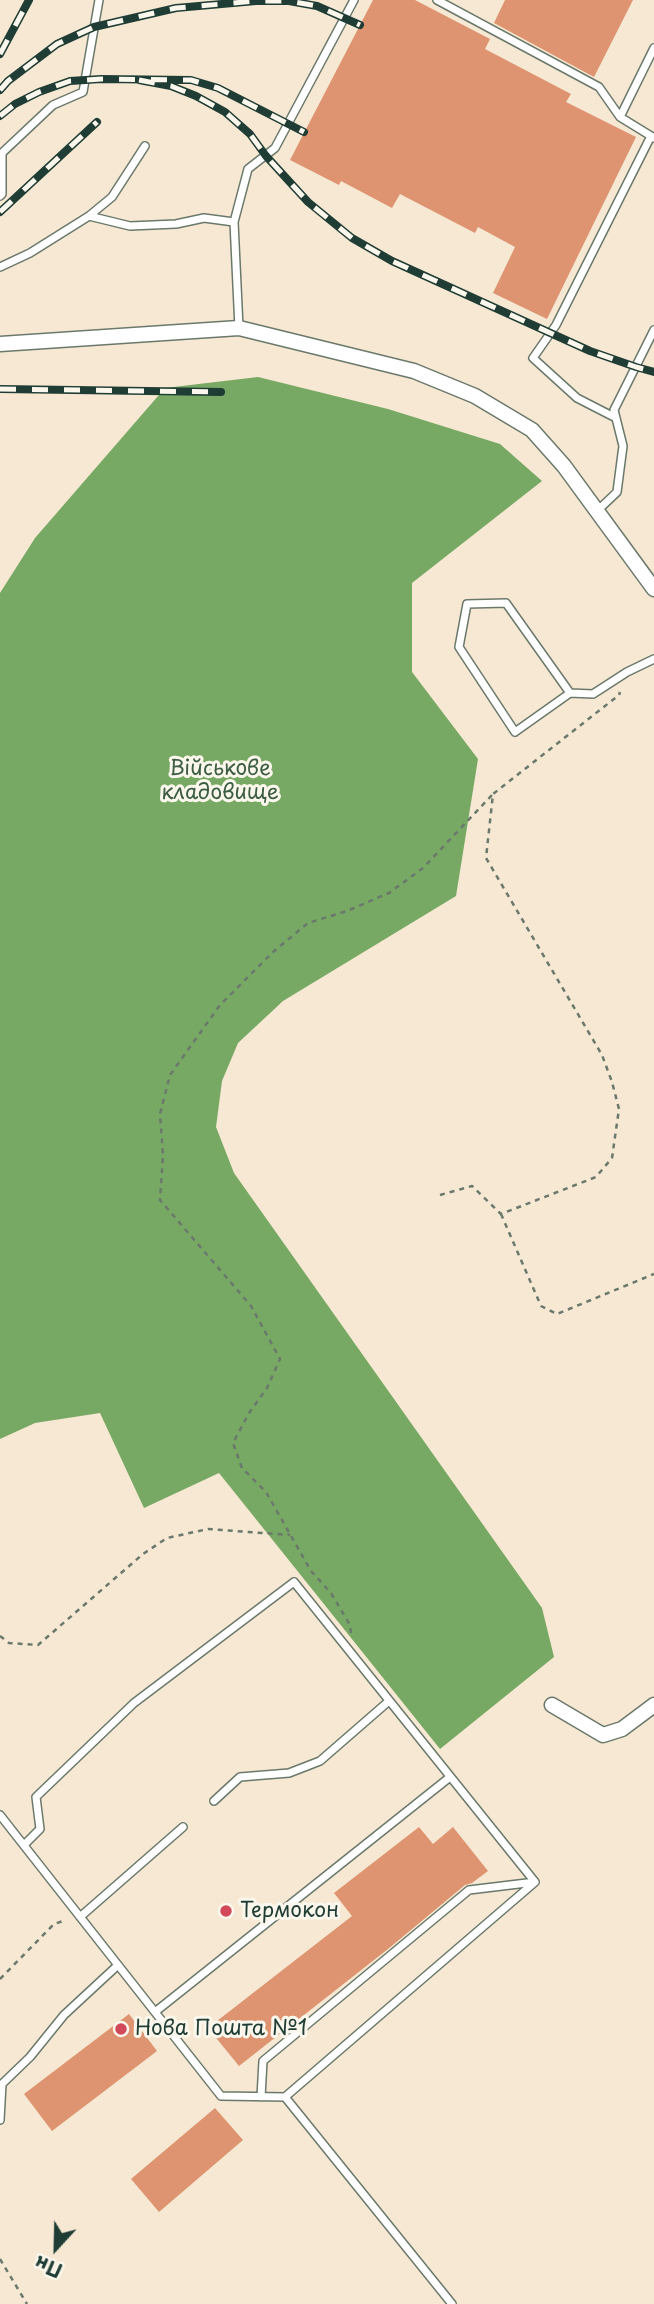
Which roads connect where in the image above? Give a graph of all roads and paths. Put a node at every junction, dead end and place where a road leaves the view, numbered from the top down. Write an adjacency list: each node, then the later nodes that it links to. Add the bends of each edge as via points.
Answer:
1 (99, 0): 8 (lane, via 83,92 53,105 2,153)
2 (354, 0): 10 (lane, via 275,148 248,169)
3 (437, 0): 5 (lane, via 598,87)
4 (654, 48): 5 (lane)
5 (620, 117): 6 (lane)
6 (652, 137): 15 (lane, via 556,325 533,358 577,398)
7 (145, 146): 9 (lane, via 112,197)
8 (0, 196)
9 (89, 216): 10 (lane, via 131,226 204,218); 11 (lane)
10 (233, 222): 12 (lane)
11 (0, 267)
12 (239, 328): 14 (street); 16 (street, via 414,371 475,396 532,430)
13 (654, 330): 15 (lane, via 614,410)
14 (0, 344)
15 (616, 418): 16 (lane, via 622,446 617,492)
16 (597, 511): 17 (street)
17 (654, 589)
18 (654, 659): 19 (lane)
19 (627, 672): 20 (lane, via 593,694); 21 (path, via 619,695)
20 (570, 693): 20 (lane, via 506,603 467,604 459,647 515,732)
21 (493, 794): 23 (path, via 486,858 601,1055 619,1109 612,1158 596,1177); 25 (path, via 424,868 388,893 308,923 273,952 220,1005 170,1075 160,1114 160,1200 251,1306 280,1359 233,1443 242,1468 266,1492)
22 (440, 1195): 23 (path, via 472,1186)
23 (500, 1214): 24 (path, via 541,1306 557,1314)
24 (654, 1274)
25 (290, 1535): 26 (path, via 310,1571 331,1592); 27 (path, via 208,1529 167,1538 38,1645 9,1643)
26 (352, 1635)
27 (0, 1636)
28 (389, 1701): 31 (lane); 32 (lane, via 320,1761 289,1773 240,1777); 35 (lane, via 294,1583 134,1703 36,1797 40,1829)
29 (552, 1705): 30 (street, via 603,1735 622,1729)
30 (654, 1705)
31 (450, 1777): 36 (lane); 40 (lane)
32 (214, 1801)
33 (0, 1815): 35 (lane)
34 (183, 1827): 37 (lane)
35 (24, 1845): 37 (lane)
36 (535, 1882): 41 (lane, via 469,1890 263,2061); 42 (lane)
37 (80, 1917): 38 (lane); 39 (path, via 54,1924)
38 (118, 1965): 40 (lane); 43 (lane, via 64,2015 2,2084)
39 (0, 1979)
40 (155, 2012): 41 (lane, via 221,2095)
41 (261, 2097): 42 (lane)
42 (285, 2097): 46 (lane)
43 (0, 2120)
44 (0, 2259): 45 (path)
45 (27, 2304)
46 (452, 2304)

